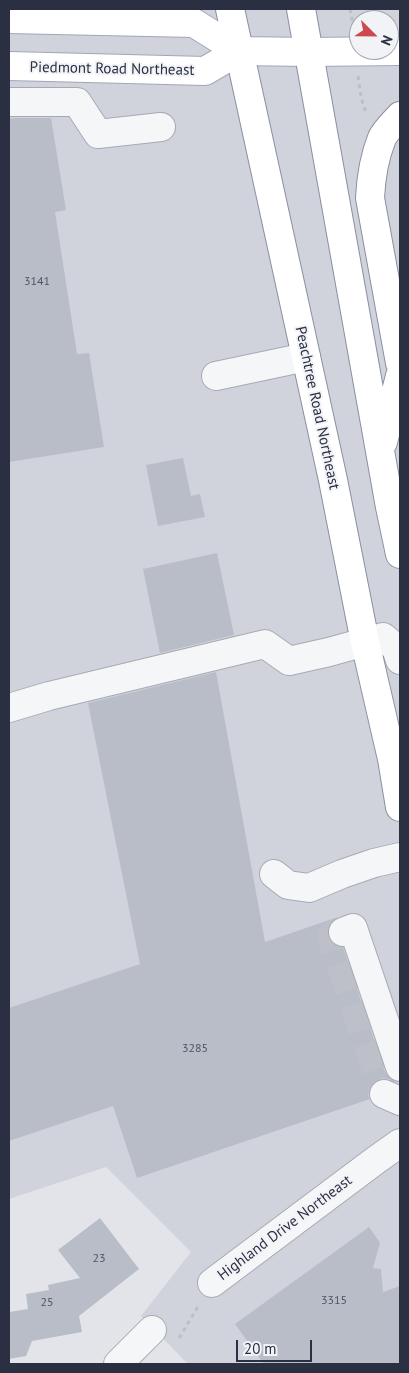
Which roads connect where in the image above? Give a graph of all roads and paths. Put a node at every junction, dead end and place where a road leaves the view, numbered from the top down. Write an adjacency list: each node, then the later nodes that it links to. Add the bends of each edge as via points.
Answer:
1 (230, 9): 4 (main road, Peachtree Road Northeast)
2 (301, 9): 6 (main road)
3 (22, 15): 4 (main road, via 194,23)
4 (240, 51): 6 (main road); 7 (main road, Piedmont Road Northeast, via 205,71); 11 (main road, Peachtree Road Northeast)
5 (400, 51): 6 (main road)
6 (309, 52): 15 (main road)
7 (9, 66)
8 (9, 102): 10 (street, via 76,102 98,134)
9 (400, 116): 12 (main road, via 383,138 371,172 370,198)
10 (162, 127)
11 (306, 357): 13 (street); 18 (main road, Peachtree Road Northeast)
12 (400, 363)
13 (216, 376)
14 (400, 376): 15 (main road)
15 (380, 450): 16 (main road)
16 (395, 506): 17 (main road)
17 (400, 554)
18 (366, 642): 19 (street, via 383,636 396,648); 20 (street, via 289,661 265,644); 21 (main road, Peachtree Road Northeast)
19 (400, 660)
20 (9, 708)
21 (400, 807)
22 (400, 857): 23 (street, via 374,863 309,888 288,885)
23 (274, 874)
24 (343, 932): 25 (street, via 353,928)
25 (400, 1067)
26 (400, 1143): 27 (street, Highland Drive Northeast)
27 (212, 1283): 28 (path, Highland Drive Northeast, via 177,1340)
28 (152, 1330): 29 (street)
29 (118, 1364)

